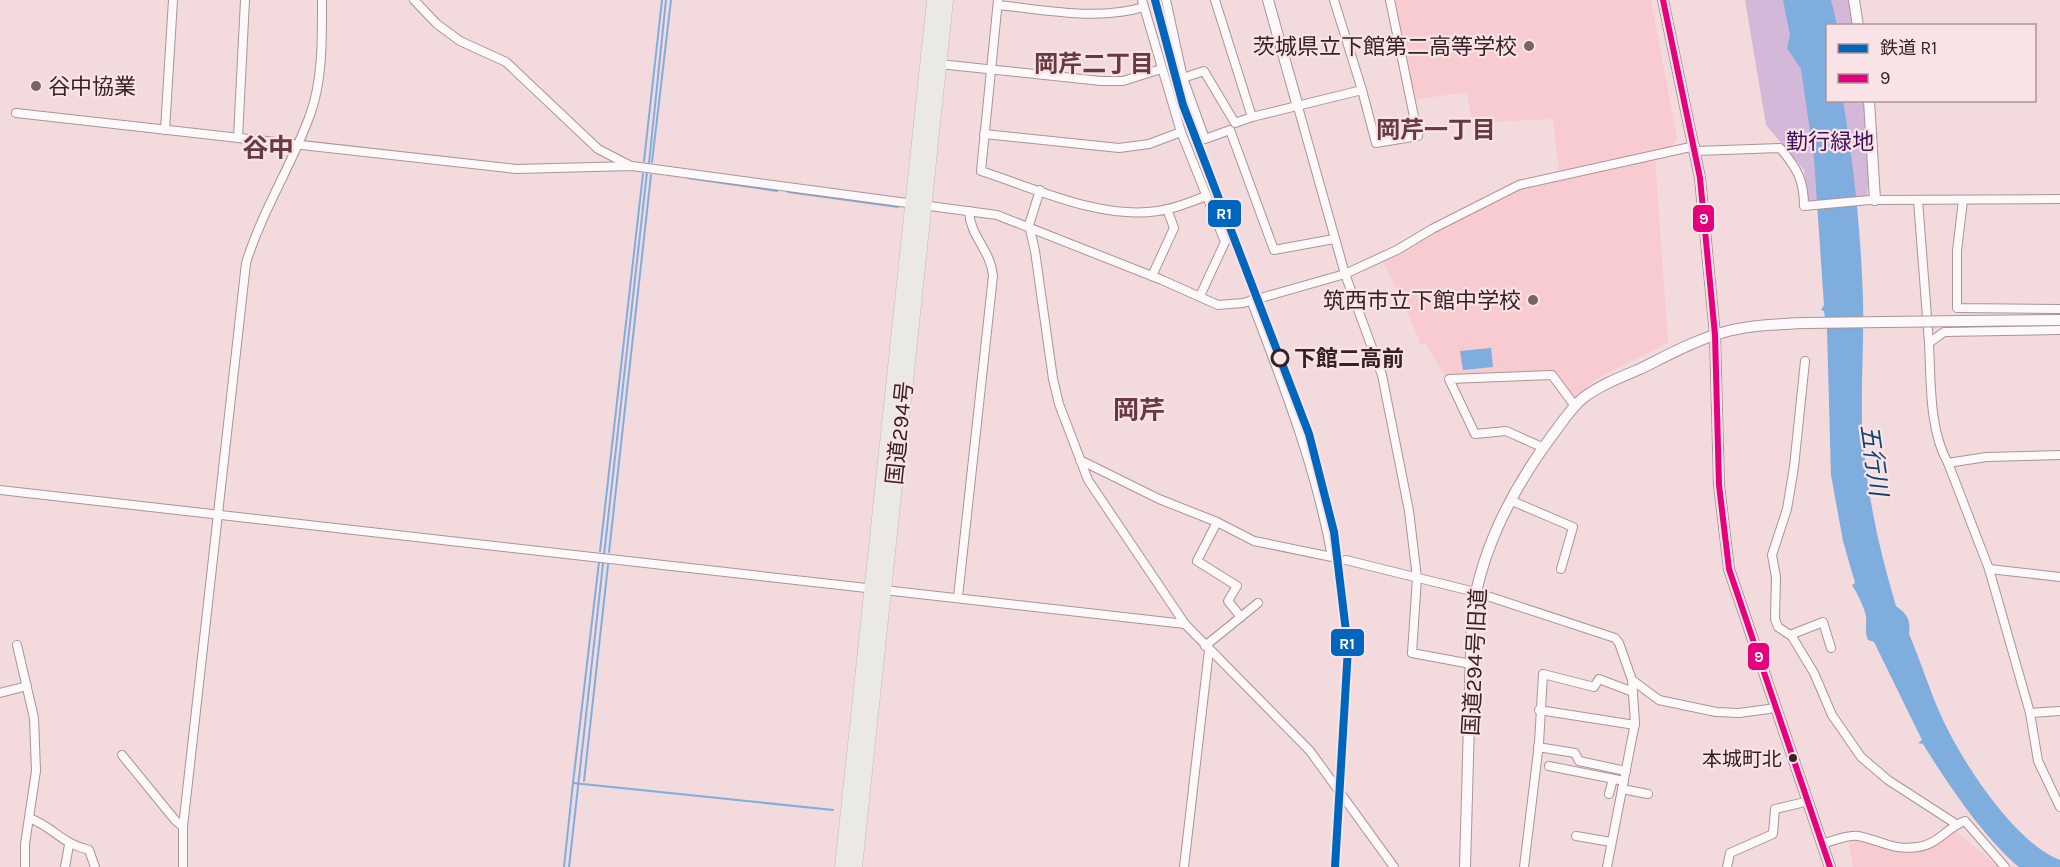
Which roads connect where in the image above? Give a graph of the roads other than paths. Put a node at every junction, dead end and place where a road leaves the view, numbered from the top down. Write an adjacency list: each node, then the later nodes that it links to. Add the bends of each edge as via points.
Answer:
1 (172, 0): 27 (street)
2 (245, 0): 30 (street)
3 (322, 0): 31 (street, via 315,98)
4 (414, 0): 33 (street, via 459,41 506,62 598,149)
5 (934, 0): 40 (highway, 国道294号)
6 (946, 0): 17 (highway, 国道294号)
7 (1166, 0): 20 (street)
8 (1215, 0): 25 (street)
9 (1268, 0): 23 (street)
10 (1334, 0): 21 (street)
11 (1390, 0): 21 (street, via 1418,136 1376,143)
12 (1663, 0): 32 (street)
13 (1854, 0): 16 (street)
14 (998, 2): 15 (street, via 1101,16); 18 (street)
15 (1143, 4): 19 (street)
16 (1858, 24)
17 (939, 64): 18 (street); 40 (highway, 国道294号)
18 (991, 69): 19 (street, via 1112,82 1139,78); 29 (street)
19 (1161, 69): 28 (street)
20 (1184, 78): 26 (street, via 1204,71); 26 (street, via 1205,139)
21 (1362, 90): 23 (street)
22 (1869, 102): 39 (street)
23 (1298, 107): 25 (street); 44 (street)
24 (16, 113): 27 (street)
25 (1252, 117): 26 (street)
26 (1232, 126): 44 (street, via 1274,250)
27 (165, 130): 30 (street)
28 (1181, 132): 29 (street, via 1149,144 1119,148); 35 (street)
29 (984, 134): 34 (street, via 981,171)
30 (237, 138): 31 (street)
31 (297, 145): 33 (street, via 516,170); 64 (street, via 253,239 246,263)
32 (1696, 148): 39 (street, via 1780,148 1802,178 1804,207); 45 (street, via 1519,185); 54 (street)
33 (632, 166): 40 (street)
34 (1040, 190): 41 (street, via 1110,211 1145,213); 43 (street)
35 (1206, 196): 41 (street); 47 (street, via 1225,242)
36 (2060, 199): 38 (street)
37 (1918, 200): 38 (street); 39 (street); 55 (street)
38 (1963, 200): 49 (street, via 1957,251)
39 (1871, 201)
40 (918, 205): 42 (street); 71 (highway, 国道294号)
41 (1167, 209): 46 (street, via 1174,228)
42 (969, 211): 43 (street); 73 (street, via 969,226 992,262 993,276)
43 (1029, 225): 46 (street); 60 (street, via 1059,404)
44 (1334, 238): 45 (street)
45 (1345, 274): 48 (street); 69 (street, via 1382,375)
46 (1152, 276): 47 (street)
47 (1200, 296): 48 (street, via 1218,305)
48 (1251, 300): 65 (street, via 1289,400 1325,516 1332,557 1254,541)
49 (1957, 308): 50 (street); 53 (street, via 1958,314)
50 (2060, 309)
51 (2060, 320): 54 (street, 国道294号旧道, bridge, via 1805,323)
52 (2060, 330): 53 (street)
53 (1944, 332): 55 (street)
54 (1715, 335): 57 (street, 国道294号旧道, via 1607,384); 106 (street, via 1719,485 1729,569)
55 (1929, 344): 61 (street, via 1931,390 1941,450)
56 (1805, 361): 77 (street, via 1787,509 1772,555 1775,619 1778,627)
57 (1575, 406): 58 (street, 国道294号旧道); 58 (street, via 1552,375 1449,379 1475,434 1506,431)
58 (1544, 448): 63 (street, 国道294号旧道)
59 (2060, 456): 61 (street, via 1986,457)
60 (1080, 460): 65 (street); 76 (street, via 1102,506)
61 (1948, 463): 68 (street)
62 (0, 490): 64 (street)
63 (1512, 501): 67 (street, via 1574,527); 72 (street, 国道294号旧道, via 1482,563)
64 (219, 515): 71 (street); 103 (street)
65 (1217, 522): 75 (street, via 1197,561 1237,586 1228,601)
66 (1346, 560): 69 (street)
67 (1561, 569)
68 (1989, 569): 70 (street); 89 (street)
69 (1417, 578): 72 (street); 81 (street, via 1412,652)
70 (2060, 578)
71 (877, 589): 73 (street); 112 (highway, 国道294号); 113 (highway, 国道294号)
72 (1475, 592): 81 (street, 国道294号旧道); 82 (street, via 1615,638)
73 (958, 597): 76 (street)
74 (1258, 603): 75 (street)
75 (1241, 617): 79 (street)
76 (1185, 624): 79 (street)
77 (1791, 635): 80 (street, via 1823,622); 102 (street, via 1814,673 1832,715 1861,757 1888,780)
78 (17, 645): 83 (street)
79 (1207, 648): 114 (street); 115 (street, via 1310,751)
80 (1832, 648)
81 (1471, 664): 116 (street, 国道294号旧道)
82 (1632, 680): 84 (street); 86 (street, via 1659,700 1716,712)
83 (27, 686): 85 (street); 101 (street, via 34,718 36,771)
84 (1633, 692): 87 (street, via 1599,679 1594,687 1543,674); 90 (street)
85 (0, 693)
86 (1769, 709)
87 (1539, 710): 90 (street); 91 (street)
88 (2060, 711): 89 (street)
89 (2030, 713): 100 (street, via 2038,761)
90 (1635, 725): 94 (street)
91 (1538, 747): 94 (street, via 1575,753 1579,761); 117 (street)
92 (122, 755): 103 (street)
93 (1550, 766): 95 (street)
94 (1626, 771): 96 (street)
95 (1613, 779): 96 (street); 97 (street)
96 (1623, 785): 98 (street); 105 (street)
97 (1609, 794)
98 (1648, 794)
99 (1801, 803): 119 (street, via 1775,809 1773,834 1730,852)
100 (2060, 807)
101 (29, 818): 107 (street); 108 (street)
102 (1956, 824): 106 (street, via 1940,838 1917,847 1881,844 1857,835); 121 (street, via 1965,821)
103 (183, 827): 111 (street)
104 (1576, 836): 105 (street)
105 (1611, 842): 118 (street)
106 (1822, 844): 120 (street)
107 (69, 845): 109 (street); 110 (street, via 89,850)
108 (25, 867)
109 (65, 867)
110 (95, 867)
111 (183, 867)
112 (842, 867)
113 (855, 867)
114 (1184, 867)
115 (1394, 867)
116 (1465, 867)
117 (1524, 867)
118 (1606, 867)
119 (1727, 867)
120 (1830, 867)
121 (2005, 867)

